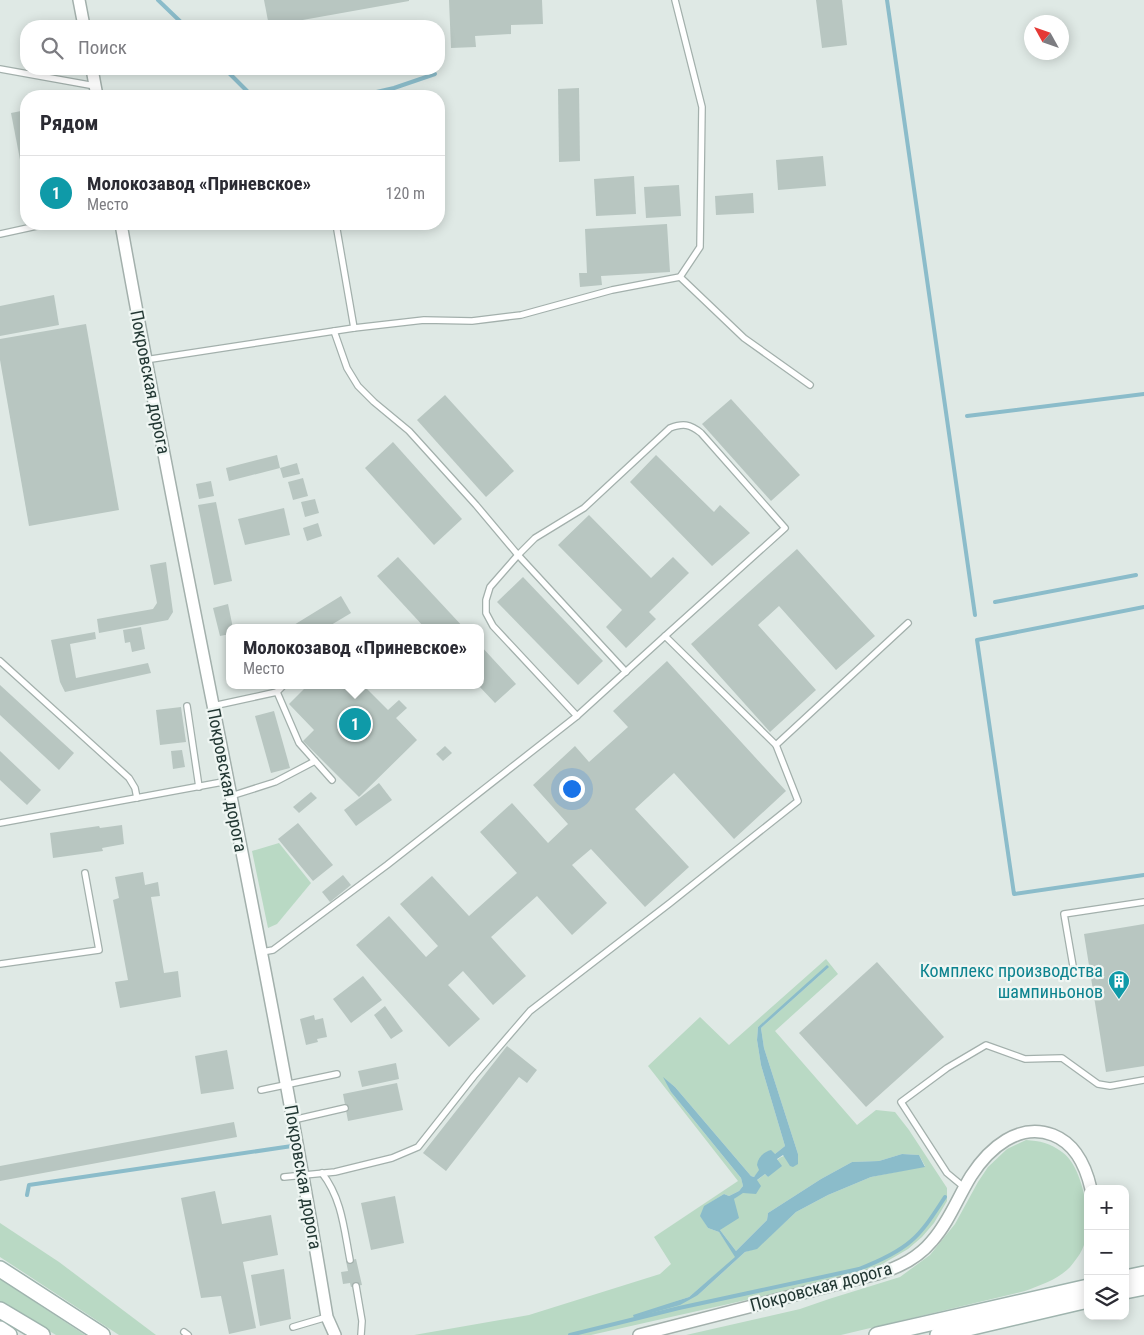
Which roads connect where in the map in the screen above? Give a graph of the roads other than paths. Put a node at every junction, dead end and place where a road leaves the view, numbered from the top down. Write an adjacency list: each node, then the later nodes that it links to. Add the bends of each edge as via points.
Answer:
1 (79, 0): 3 (street)
2 (675, 0): 14 (lane, via 702,107 700,247)
3 (83, 20)
4 (0, 69): 5 (lane)
5 (20, 74)
6 (26, 75): 8 (lane)
7 (93, 75): 9 (street)
8 (92, 90)
9 (96, 90)
10 (20, 230): 13 (lane)
11 (122, 230): 17 (street, Покровская дорога)
12 (337, 230): 15 (lane)
13 (0, 234)
14 (680, 277): 15 (lane, via 612,290 521,315 472,321 424,320); 18 (lane, via 744,338)
15 (354, 328): 16 (lane)
16 (334, 330): 17 (lane); 19 (lane, via 347,368 358,386 409,431)
17 (146, 360): 27 (street, Покровская дорога)
18 (810, 385)
19 (518, 555): 21 (lane, via 535,538 584,508 670,428 680,424 692,426 785,528); 23 (lane); 28 (lane, via 490,587 486,613 493,626)
20 (908, 623): 29 (lane)
21 (665, 636): 23 (lane); 29 (lane)
22 (0, 661): 35 (lane, via 129,778)
23 (626, 672): 28 (lane)
24 (280, 689): 25 (lane)
25 (277, 692): 27 (lane); 30 (lane, via 299,743)
26 (187, 706): 33 (lane)
27 (213, 706): 32 (street, Покровская дорога)
28 (577, 716): 39 (lane, via 387,865 273,950)
29 (776, 746): 48 (lane, via 798,801 530,1011 418,1147 392,1158 335,1172)
30 (315, 761): 31 (lane); 34 (lane, via 274,782)
31 (332, 780)
32 (228, 782): 33 (lane); 34 (street, Покровская дорога)
33 (199, 786): 35 (lane)
34 (230, 796): 39 (street, Покровская дорога)
35 (137, 798): 36 (lane)
36 (0, 823)
37 (86, 873): 40 (lane, via 98,950)
38 (1144, 902): 41 (lane, via 1064,914)
39 (262, 952): 44 (street, Покровская дорога)
40 (0, 964)
41 (1073, 966)
42 (337, 1074): 44 (lane)
43 (1144, 1080): 52 (lane, via 1110,1086 1098,1084 1062,1058 1025,1059 986,1045 947,1068 901,1102 947,1173)
44 (287, 1085): 45 (lane); 47 (street, Покровская дорога)
45 (261, 1090)
46 (346, 1108): 47 (lane)
47 (293, 1120): 49 (street, Покровская дорога)
48 (322, 1172): 49 (lane); 53 (lane, via 340,1206)
49 (304, 1174): 50 (lane); 63 (street, Покровская дорога)
50 (284, 1177)
51 (1090, 1185): 52 (street, Покровская дорога, via 1076,1152 1058,1137 1044,1132 1022,1132 1000,1143 982,1162)
52 (965, 1188): 71 (street, Покровская дорога, via 932,1241 915,1257 896,1268)
53 (350, 1260)
54 (0, 1269): 68 (main road)
55 (1144, 1274): 56 (main road)
56 (1129, 1277)
57 (356, 1286): 70 (lane)
58 (1084, 1287): 72 (main road)
59 (1144, 1287): 60 (main road)
60 (1129, 1290)
61 (1084, 1301): 73 (main road)
62 (0, 1310): 67 (main road)
63 (328, 1317): 64 (lane); 69 (street, Покровская дорога)
64 (293, 1327)
65 (0, 1329): 66 (main road)
66 (9, 1335)
67 (42, 1335)
68 (102, 1335)
69 (334, 1335)
70 (361, 1335)
71 (639, 1335)
72 (877, 1335)
73 (938, 1335)

